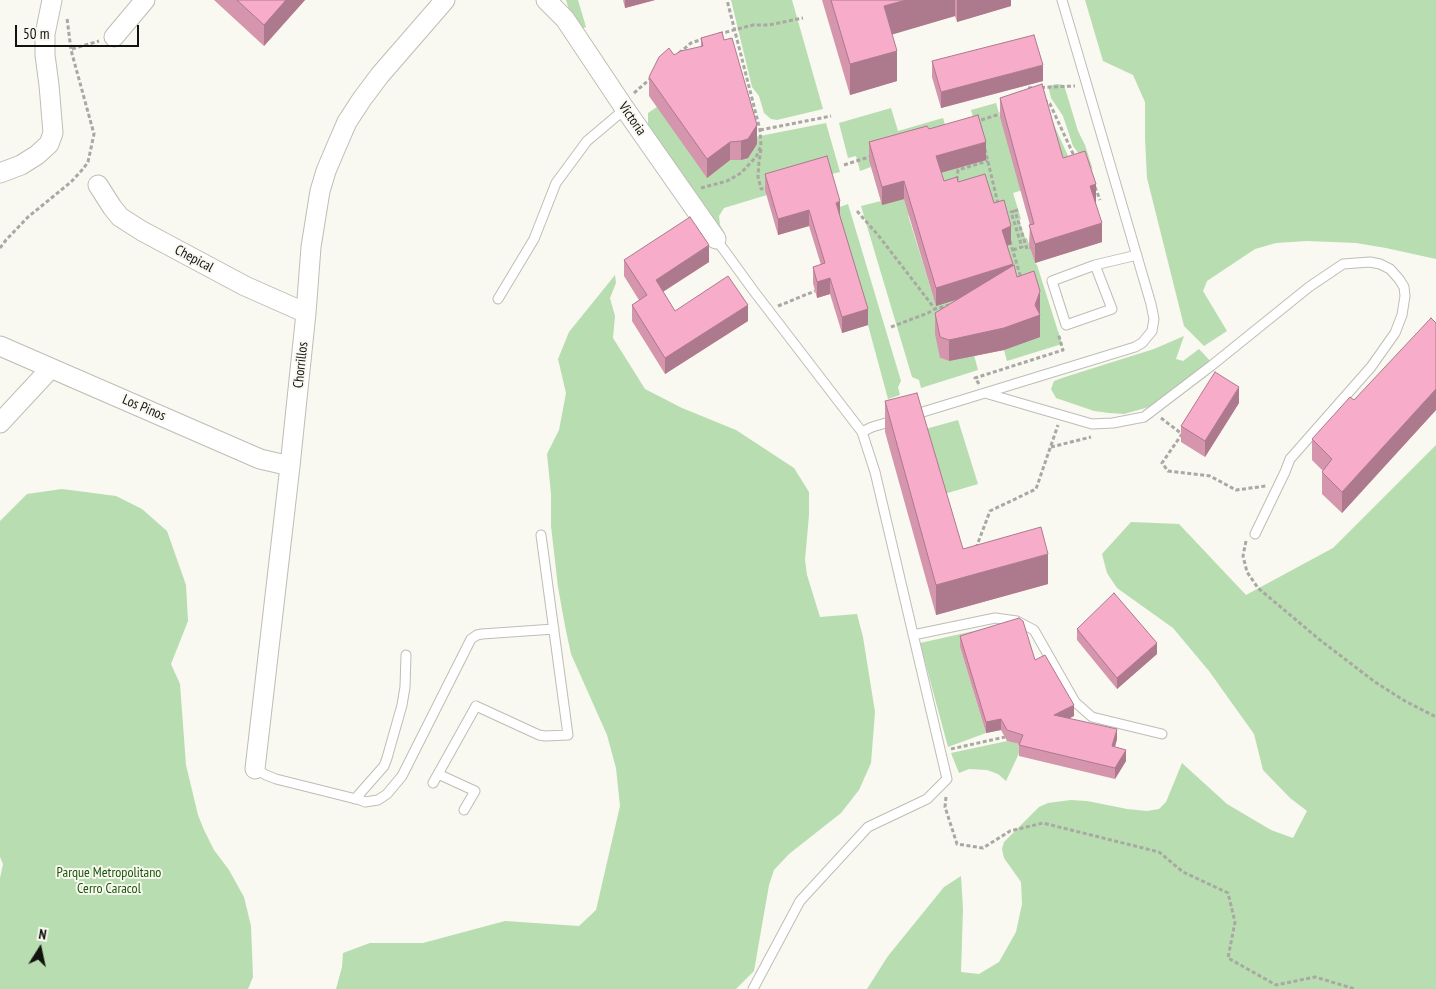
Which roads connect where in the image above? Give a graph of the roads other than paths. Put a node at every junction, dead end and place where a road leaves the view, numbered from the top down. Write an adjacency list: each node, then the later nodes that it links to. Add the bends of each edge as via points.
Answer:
1 (52, 0): 8 (street, via 45,34 45,55 53,133 48,144 37,154)
2 (145, 0): 6 (street)
3 (445, 0): 14 (street, Chorrillos, via 380,75 336,145 315,218)
4 (546, 0): 7 (street, Victoria, via 565,19)
5 (1062, 0): 11 (lane)
6 (114, 37)
7 (626, 104): 10 (street, Victoria); 13 (lane, via 587,141 556,183 534,239)
8 (0, 173)
9 (98, 185): 14 (street, Chepical, via 120,216 142,231 245,286)
10 (716, 239): 19 (lane)
11 (1137, 255): 12 (lane); 17 (lane, via 1154,313 1152,331 1142,343)
12 (1096, 265): 12 (lane, via 1052,281 1066,324 1112,309)
13 (498, 299)
14 (306, 313): 20 (street, Chorrillos)
15 (0, 346): 16 (street, Los Pinos)
16 (51, 368): 18 (street); 20 (street, Los Pinos, via 260,459)
17 (985, 393): 19 (lane); 21 (lane, via 1092,424 1144,417 1327,274 1343,264 1380,264 1394,272 1404,287 1405,304 1398,327 1371,367 1290,459)
18 (0, 423)
19 (862, 432): 24 (lane, via 875,472)
20 (290, 466): 27 (street, Chorrillos)
21 (1255, 534)
22 (541, 535): 23 (lane)
23 (554, 629): 28 (lane, via 568,735 539,735 476,706); 30 (lane, via 478,634 471,639 402,776 388,794 378,800 366,802)
24 (913, 635): 26 (lane, via 995,618 1017,621 1034,630 1075,702 1092,716); 32 (lane, via 947,779 927,799 868,827 800,901)
25 (406, 655): 30 (lane, via 402,705 387,758 384,766)
26 (1162, 734)
27 (254, 769): 30 (lane, via 276,779)
28 (438, 774): 29 (lane); 31 (lane, via 475,791)
29 (433, 783)
30 (355, 799)
31 (464, 810)
32 (753, 989)

